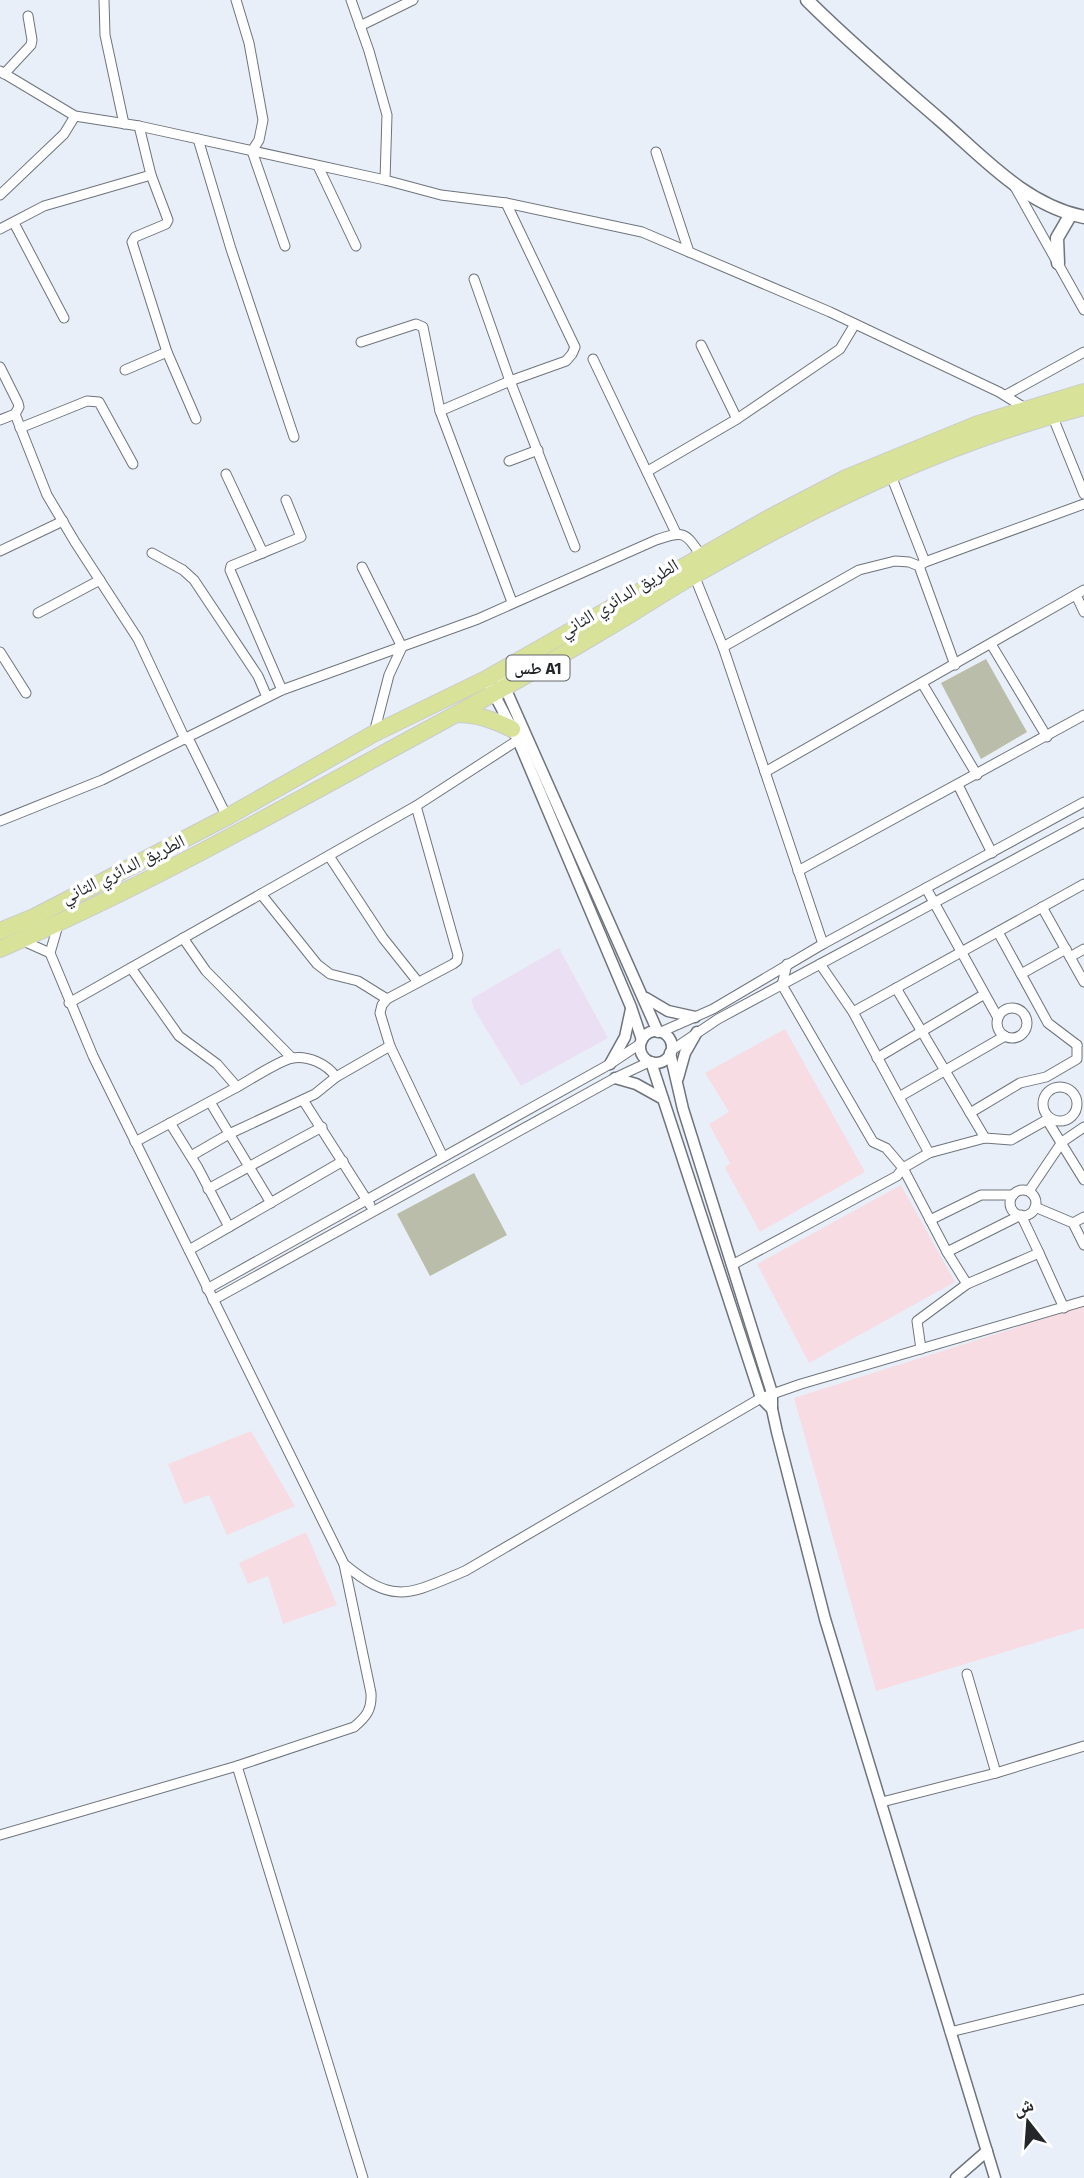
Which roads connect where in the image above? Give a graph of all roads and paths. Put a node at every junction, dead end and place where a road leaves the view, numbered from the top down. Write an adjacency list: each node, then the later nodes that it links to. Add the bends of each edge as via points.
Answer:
1 (104, 0): 10 (street, via 105,35)
2 (236, 0): 13 (street, via 263,120)
3 (351, 0): 7 (street)
4 (411, 0): 7 (street)
5 (807, 0): 18 (main road)
6 (27, 16): 8 (street, via 31,45)
7 (360, 26): 17 (street, via 387,115)
8 (2, 72): 9 (street)
9 (75, 116): 10 (street); 19 (street, via 64,134)
10 (124, 124): 11 (street)
11 (139, 126): 12 (street); 16 (street)
12 (198, 139): 13 (street); 51 (street)
13 (252, 151): 15 (street); 24 (street)
14 (656, 152): 26 (street)
15 (318, 166): 17 (street); 25 (street)
16 (152, 175): 22 (street, via 44,206); 34 (street, via 168,220 132,242)
17 (385, 180): 20 (street, via 441,195)
18 (1014, 185): 21 (main road, via 1053,208); 27 (street)
19 (0, 195)
20 (506, 203): 26 (street, via 642,232); 39 (street, via 575,347 566,361)
21 (1078, 215): 27 (main road, via 1057,238)
22 (14, 223): 23 (street); 30 (street)
23 (0, 229)
24 (285, 246)
25 (356, 246)
26 (689, 252): 31 (street)
27 (1058, 263): 29 (street)
28 (474, 279): 39 (street)
29 (1084, 310)
30 (64, 318)
31 (855, 324): 41 (street); 48 (street, via 840,349)
32 (361, 342): 44 (street, via 416,324 423,327)
33 (701, 345): 48 (street)
34 (167, 352): 38 (street); 47 (street)
35 (1084, 352): 41 (street)
36 (593, 359): 55 (street)
37 (0, 367): 45 (street, via 18,403)
38 (125, 370)
39 (510, 381): 44 (street); 52 (street)
40 (1084, 392): 43 (highway, الطريق الدائري الثاني / طس A1)
41 (1006, 396): 43 (street)
42 (1084, 407): 46 (highway, الطريق الدائري الثاني / طس A1)
43 (1025, 408): 67 (highway, الطريق الدائري الثاني / طس A1, via 846,478)
44 (440, 411): 73 (street)
45 (15, 414): 49 (street); 50 (street)
46 (1052, 415): 56 (highway, الطريق الدائري الثاني / طس A1); 58 (street)
47 (196, 419)
48 (737, 419): 55 (street)
49 (0, 420)
50 (20, 428): 54 (street, via 94,400); 61 (street, via 47,495)
51 (294, 437)
52 (538, 450): 53 (street); 63 (street)
53 (509, 461)
54 (133, 464)
55 (648, 471): 62 (street)
56 (890, 473): 68 (street); 70 (highway, الطريق الدائري الثاني / طس A1)
57 (226, 474): 66 (street)
58 (1083, 491)
59 (286, 500): 66 (street, via 302,537)
60 (1084, 504): 68 (street)
61 (63, 521): 64 (street); 71 (street)
62 (676, 533): 67 (street, via 687,535); 73 (street)
63 (575, 547)
64 (0, 551)
65 (152, 553): 85 (street, via 194,580)
66 (264, 553): 83 (street, via 231,566 230,572)
67 (702, 557): 81 (highway, الطريق الدائري الثاني / طس A1)
68 (922, 564): 78 (street, via 895,561 859,570); 80 (street)
69 (362, 567): 77 (street)
70 (694, 575): 78 (street); 81 (highway, الطريق الدائري الثاني / طس A1, via 598,634)
71 (100, 580): 75 (street); 91 (street, via 138,639)
72 (1080, 593): 74 (street); 76 (street)
73 (512, 602): 77 (street)
74 (1084, 612)
75 (38, 613)
76 (991, 644): 80 (street); 90 (street)
77 (402, 647): 83 (street); 88 (street)
78 (723, 647): 92 (street)
79 (0, 652): 84 (street)
80 (955, 665): 82 (street)
81 (496, 682): 86 (highway, الطريق الدائري الثاني / طس A1); 88 (highway, الطريق الدائري الثاني / طس A1); 89 (street); 128 (street)
82 (922, 683): 92 (street); 93 (street)
83 (282, 690): 85 (street)
84 (26, 693)
85 (267, 697): 91 (street)
86 (455, 714): 89 (highway, via 490,718); 108 (highway, الطريق الدائري الثاني / طس A1, via 236,835)
87 (1084, 715): 90 (street)
88 (373, 734): 97 (highway, الطريق الدائري الثاني / طس A1)
89 (515, 735): 95 (street); 131 (street)
90 (1047, 737): 93 (street)
91 (185, 739): 97 (street); 98 (street, via 102,780)
92 (765, 772): 102 (street)
93 (977, 775): 94 (street)
94 (958, 785): 100 (street); 102 (street)
95 (416, 806): 101 (street); 123 (street, via 458,955 457,961)
96 (1083, 806): 100 (street)
97 (227, 817): 109 (highway, الطريق الدائري الثاني / طس A1)
98 (0, 821)
99 (1084, 822): 106 (street)
100 (992, 853): 104 (street)
101 (329, 856): 105 (street); 123 (street)
102 (798, 871): 113 (street)
103 (1084, 884): 107 (street)
104 (926, 888): 106 (street); 113 (street)
105 (261, 894): 111 (street); 129 (street, via 317,964)
106 (935, 902): 116 (street); 120 (street)
107 (1042, 907): 110 (street); 118 (street)
108 (59, 922): 112 (highway, الطريق الدائري الثاني / طس A1); 117 (street)
109 (0, 931)
110 (998, 932): 116 (street); 122 (street)
111 (183, 938): 121 (street); 143 (street, via 206,971)
112 (21, 940): 114 (highway, الطريق الدائري الثاني / طس A1); 117 (street)
113 (823, 944): 119 (street)
114 (0, 949)
115 (1084, 949): 118 (street)
116 (961, 952): 126 (street); 127 (street)
117 (50, 953): 130 (street)
118 (1068, 953): 122 (street); 124 (street)
119 (787, 964): 125 (street); 133 (street)
120 (820, 964): 125 (street); 132 (street)
121 (131, 968): 130 (street); 152 (street, via 179,1036 217,1064)
122 (1021, 974): 140 (street, via 1048,1023)
123 (418, 982): 129 (street)
124 (1084, 982)
125 (782, 985): 137 (street); 175 (street, via 873,1142)
126 (895, 988): 132 (street); 135 (street)
127 (983, 995): 134 (street); 135 (street)
128 (644, 997): 133 (street, via 668,1011); 136 (street)
129 (387, 999): 141 (street, via 380,1013)
130 (69, 1003): 168 (street)
131 (631, 1007): 139 (street); 146 (street, via 625,1037)
132 (853, 1012): 144 (street)
133 (695, 1017): 136 (street)
134 (998, 1018): 138 (street, via 998,1028); 138 (street, via 1012,1008 1026,1018 1020,1035)
135 (921, 1031): 144 (street); 147 (street)
136 (659, 1032): 139 (street, via 649,1033); 142 (street, via 671,1041)
137 (697, 1032): 142 (street); 151 (street, via 685,1053)
138 (1005, 1036): 147 (street)
139 (641, 1042): 145 (street, via 642,1054); 146 (street)
140 (1081, 1043): 149 (street, via 1077,1059)
141 (390, 1046): 148 (street); 172 (street)
142 (671, 1052): 145 (street, via 661,1062); 151 (street)
143 (292, 1058): 148 (street, via 318,1061); 152 (street)
144 (877, 1058): 154 (street)
145 (650, 1062): 150 (street); 156 (street)
146 (610, 1064): 160 (street)
147 (945, 1071): 154 (street); 159 (street)
148 (336, 1077): 155 (street)
149 (1046, 1077): 153 (street); 159 (street, via 1020,1083)
150 (615, 1078): 156 (street); 164 (street)
151 (677, 1084): 195 (street)
152 (237, 1087): 157 (street)
153 (1052, 1089): 158 (street, via 1070,1090); 161 (street, via 1044,1101)
154 (899, 1097): 170 (street)
155 (303, 1100): 163 (street); 166 (street)
156 (664, 1100): 203 (street)
157 (209, 1102): 162 (street); 166 (street)
158 (1077, 1107): 161 (street, via 1069,1118); 165 (street)
159 (970, 1113): 167 (street)
160 (519, 1115): 164 (street); 172 (street)
161 (1049, 1119): 167 (street, via 1011,1140); 169 (street)
162 (170, 1123): 168 (street); 171 (street)
163 (322, 1127): 173 (street); 174 (street)
164 (525, 1128): 183 (street)
165 (1084, 1128): 169 (street)
166 (229, 1134): 171 (street); 174 (street)
167 (985, 1138): 170 (street)
168 (135, 1142): 192 (street)
169 (1062, 1142): 176 (street); 178 (street)
170 (929, 1153): 175 (street)
171 (191, 1156): 177 (street)
172 (443, 1157): 180 (street)
173 (343, 1161): 180 (street); 181 (street)
174 (250, 1168): 177 (street); 181 (street)
175 (903, 1168): 187 (street); 195 (street, via 897,1176)
176 (1082, 1173)
177 (208, 1189): 190 (street)
178 (1029, 1191): 179 (street); 182 (street)
179 (1013, 1195): 185 (street, via 1011,1208); 187 (street, via 981,1195)
180 (367, 1199): 183 (street); 184 (street)
181 (271, 1203): 190 (street)
182 (1035, 1206): 185 (street); 188 (street)
183 (373, 1211): 189 (street)
184 (344, 1213): 189 (street); 197 (street)
185 (1021, 1215): 193 (street); 194 (street)
186 (1084, 1217): 188 (street)
187 (930, 1220): 193 (street)
188 (1073, 1223): 191 (street)
189 (351, 1224): 198 (street)
190 (229, 1227): 192 (street)
191 (1084, 1245)
192 (189, 1250): 197 (street)
193 (947, 1252): 196 (street)
194 (1039, 1253): 196 (street); 200 (street)
195 (732, 1265): 202 (street)
196 (967, 1284): 201 (street, via 917,1321)
197 (207, 1289): 198 (street)
198 (213, 1300): 207 (street)
199 (1084, 1301): 200 (street)
200 (1065, 1308): 201 (street)
201 (921, 1349): 204 (street)
202 (762, 1356): 203 (street); 204 (street)
203 (749, 1361): 205 (street)
204 (772, 1393): 205 (street); 206 (street)
205 (761, 1398): 206 (street); 207 (street, via 489,1558 415,1591 393,1592 368,1584)
206 (772, 1409): 212 (street, via 825,1619)
207 (344, 1564): 210 (street, via 371,1693 367,1716 354,1727)
208 (967, 1674): 211 (street)
209 (1084, 1746): 211 (street)
210 (237, 1766): 213 (street); 217 (street)
211 (996, 1773): 212 (street)
212 (882, 1802): 215 (street)
213 (0, 1835)
214 (1084, 1999): 215 (street)
215 (950, 2032): 216 (street)
216 (987, 2151): 218 (street); 219 (street)
217 (363, 2178)
218 (956, 2178)
219 (995, 2178)

